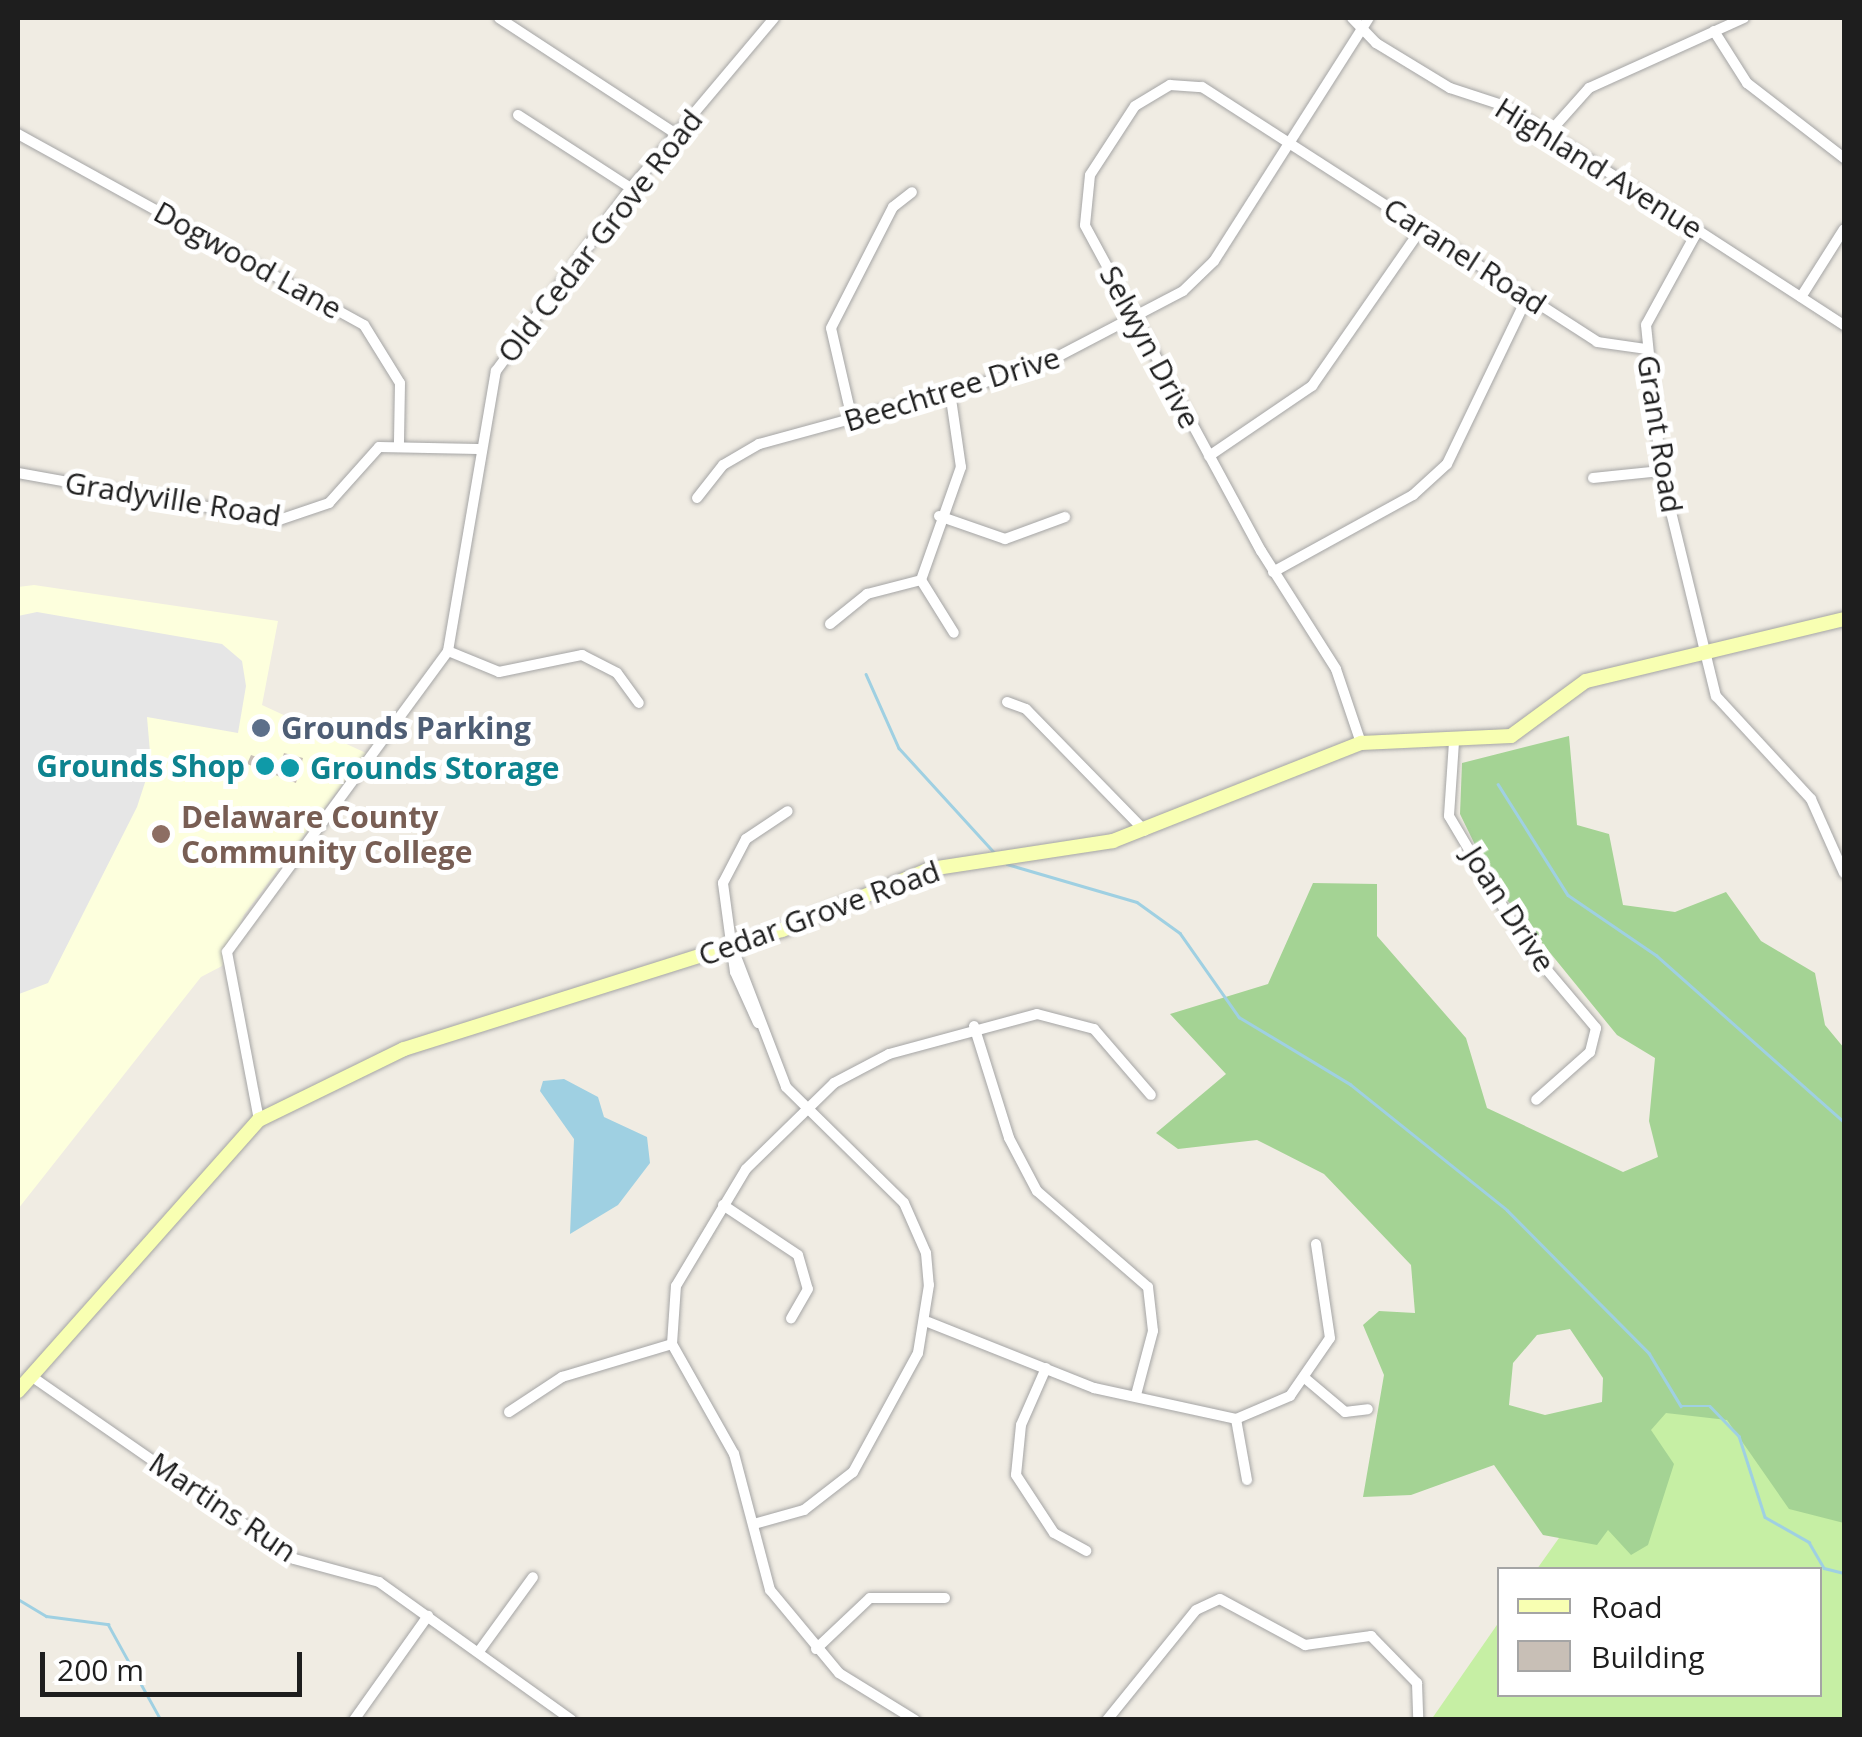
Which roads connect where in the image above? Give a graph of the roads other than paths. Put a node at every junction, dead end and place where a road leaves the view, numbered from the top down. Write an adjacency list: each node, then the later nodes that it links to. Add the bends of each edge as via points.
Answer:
1 (499, 18): 10 (street)
2 (774, 18): 10 (street, Old Cedar Grove Road)
3 (1352, 18): 6 (street, Highland Avenue)
4 (1369, 18): 6 (street, Beechtree Drive)
5 (1744, 18): 7 (street)
6 (1362, 29): 11 (street, Highland Avenue, via 1441,82 1494,100); 12 (street, Beechtree Drive)
7 (1714, 31): 11 (street, via 1588,88); 13 (street, via 1747,84)
8 (518, 115): 14 (street)
9 (18, 134): 26 (street, Dogwood Lane, via 364,325 400,383)
10 (676, 134): 14 (street, Old Cedar Grove Road)
11 (1548, 134): 18 (street, Highland Avenue)
12 (1291, 142): 16 (street, Caranel Road); 21 (street, Beechtree Drive, via 1214,262); 21 (street, Selwyn Drive, via 1193,84 1158,89 1135,106 1082,202)
13 (1844, 158)
14 (631, 188): 27 (street, Old Cedar Grove Road, via 502,361)
15 (912, 192): 25 (street, via 893,207 832,328)
16 (1422, 228): 19 (street, Caranel Road); 28 (street, via 1312,386)
17 (1844, 229): 20 (street)
18 (1698, 230): 20 (street, Highland Avenue); 23 (street, Grant Road, via 1648,312)
19 (1528, 296): 23 (street, Caranel Road, via 1597,342); 35 (street, via 1448,464 1414,495)
20 (1801, 297): 22 (street, Highland Avenue)
21 (1134, 318): 24 (street, Beechtree Drive, via 1050,363); 28 (street, Selwyn Drive)
22 (1844, 325)
23 (1646, 349): 29 (street, Grant Road)
24 (950, 392): 25 (street, Beechtree Drive); 33 (street, via 963,453)
25 (852, 419): 32 (street, Beechtree Drive, via 739,453)
26 (399, 443): 27 (street); 30 (street, Gradyville Road, via 363,456 329,502 296,518)
27 (478, 449): 41 (street, Old Cedar Grove Road)
28 (1209, 456): 35 (street, Selwyn Drive)
29 (1660, 471): 31 (street); 40 (street, Grant Road)
30 (18, 473)
31 (1593, 478)
32 (697, 498)
33 (940, 516): 34 (street, via 1006,539); 36 (street)
34 (1066, 516)
35 (1273, 572): 45 (street, Selwyn Drive, via 1336,669)
36 (921, 580): 38 (street, via 867,594); 39 (street)
37 (1844, 619): 40 (street, Cedar Grove Road)
38 (830, 624)
39 (954, 633)
40 (1703, 650): 44 (street, Cedar Grove Road, via 1586,681 1511,736); 48 (street, Grant Road, via 1726,716 1811,799)
41 (448, 651): 43 (street, via 499,672 562,654 594,658); 54 (street, Old Cedar Grove Road, via 228,952)
42 (1007, 702): 47 (street, via 1026,708)
43 (639, 703)
44 (1454, 742): 45 (street, Cedar Grove Road); 52 (street, Joan Drive, via 1449,816 1526,944 1596,1028 1590,1052)
45 (1361, 743): 47 (street, Cedar Grove Road)
46 (788, 811): 49 (street, via 746,839 726,870)
47 (1145, 832): 49 (street, Cedar Grove Road, via 930,869)
48 (1844, 873)
49 (732, 946): 53 (street, via 760,1025); 54 (street, Cedar Grove Road, via 404,1049)
50 (974, 1026): 51 (street, via 1037,1014 1094,1029); 53 (street, via 859,1067); 64 (street, via 1010,1138 1038,1191 1148,1286 1152,1331)
51 (1150, 1095)
52 (1536, 1100)
53 (804, 1109): 55 (street); 58 (street, via 918,1225)
54 (259, 1120): 61 (street, Cedar Grove Road)
55 (724, 1205): 57 (street, via 798,1255 808,1289); 59 (street, via 676,1286)
56 (1316, 1244): 62 (street, via 1330,1338)
57 (791, 1318)
58 (928, 1322): 60 (street); 69 (street, via 904,1388 852,1472 804,1510)
59 (672, 1344): 66 (street, via 562,1377); 69 (street, via 734,1454)
60 (1046, 1368): 64 (street); 70 (street, via 1021,1425 1016,1475 1054,1532)
61 (31, 1376): 63 (street, Cedar Grove Road); 73 (street, Martins Run, via 294,1558 379,1582)
62 (1306, 1379): 65 (street, via 1345,1412); 67 (street)
63 (18, 1392)
64 (1136, 1395): 67 (street)
65 (1368, 1409)
66 (508, 1412)
67 (1236, 1419): 68 (street)
68 (1247, 1480)
69 (754, 1524): 74 (street, via 770,1590)
70 (1086, 1551)
71 (533, 1578): 75 (street)
72 (945, 1598): 74 (street, via 870,1598)
73 (428, 1616): 75 (street, Martins Run); 76 (street)
74 (816, 1649): 78 (street)
75 (480, 1650): 77 (street, Martins Run)
76 (354, 1720)
77 (572, 1720)
78 (915, 1720)
79 (1107, 1720): 80 (street, via 1196,1610 1220,1599 1305,1645 1371,1636 1417,1683)
80 (1418, 1720)

